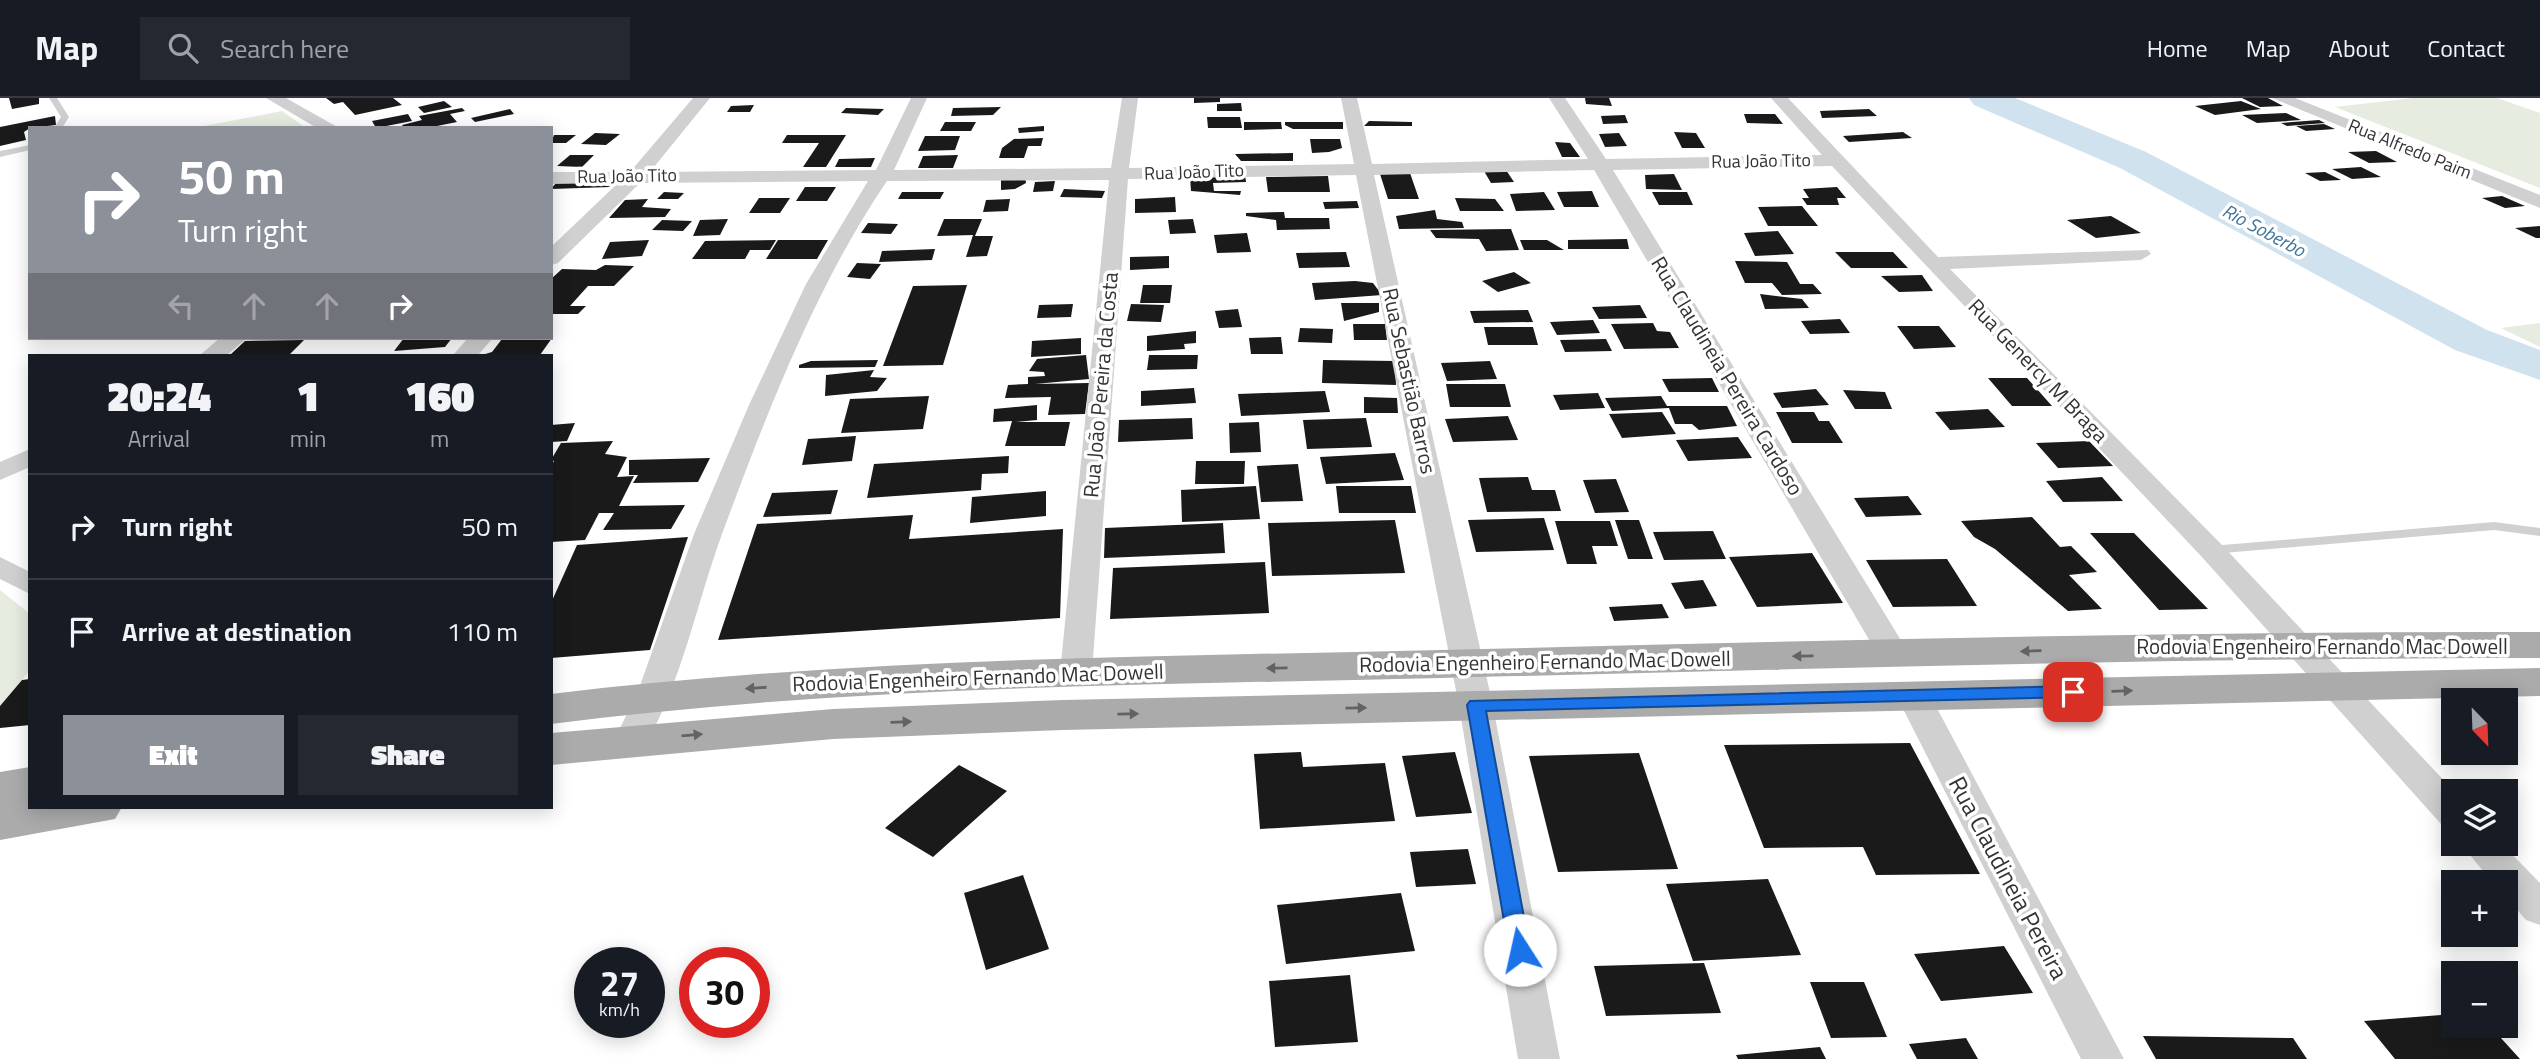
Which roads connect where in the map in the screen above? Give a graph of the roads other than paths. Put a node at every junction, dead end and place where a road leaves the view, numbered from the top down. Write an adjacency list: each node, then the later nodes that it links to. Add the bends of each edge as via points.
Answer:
1 (53, 98): 11 (lane, via 65,117)
2 (307, 98): 10 (street)
3 (702, 98): 20 (street)
4 (919, 98): 18 (street)
5 (1130, 98): 19 (street, Rua João Pereira da Costa)
6 (1349, 98): 17 (street, Rua Sebastião Barros)
7 (1557, 98): 16 (street, Rua Claudineia Pereira Cardoso)
8 (1779, 98): 15 (street, Rua Genercy M Braga)
9 (2280, 98): 22 (street, Rua Alfredo Paim)
10 (278, 100): 12 (street)
11 (59, 126)
12 (326, 126)
13 (28, 147): 14 (lane)
14 (0, 154)
15 (1837, 160): 16 (street, Rua João Tito); 25 (street, Rua Genercy M Braga)
16 (1600, 164): 17 (street, Rua João Tito); 38 (street, Rua Claudineia Pereira Cardoso)
17 (1365, 168): 19 (street, Rua João Tito); 39 (street, Rua Sebastião Barros)
18 (883, 174): 19 (street, Rua João Tito); 20 (street, Rua João Tito); 43 (street, via 817,285 761,405 708,534)
19 (1119, 174): 40 (street, Rua João Pereira da Costa)
20 (636, 176): 21 (street, Rua João Tito); 24 (street)
21 (553, 178)
22 (2540, 202)
23 (2141, 254): 25 (street)
24 (553, 257)
25 (1933, 264): 33 (street, Rua Genercy M Braga)
26 (232, 340): 28 (street)
27 (479, 340): 29 (street)
28 (213, 354)
29 (466, 354)
30 (28, 458): 31 (street)
31 (0, 472)
32 (2540, 532): 33 (lane, via 2494,526)
33 (2211, 550): 36 (street, Rua Genercy M Braga)
34 (0, 566): 35 (street)
35 (28, 584)
36 (2298, 644): 37 (main road, Rodovia Engenheiro Fernando Mac Dowell); 38 (main road, Rodovia Engenheiro Fernando Mac Dowell, one-way to 38); 42 (street, Rua Genercy M Braga)
37 (2540, 645)
38 (1894, 654): 39 (main road, Rodovia Engenheiro Fernando Mac Dowell, one-way to 39)
39 (1468, 663): 40 (main road, Rodovia Engenheiro Fernando Mac Dowell, one-way to 40); 45 (street, Rua Sebastião Barros)
40 (1076, 673): 43 (main road, Rodovia Engenheiro Fernando Mac Dowell, one-way to 43)
41 (2540, 682): 42 (main road, Rodovia Engenheiro Fernando Mac Dowell)
42 (2337, 685): 44 (main road, Rodovia Engenheiro Fernando Mac Dowell, one-way to 42); 50 (street, Rua Genercy M Braga)
43 (653, 694): 46 (main road, Rodovia Engenheiro Fernando Mac Dowell); 47 (street)
44 (1914, 697): 45 (main road, Rodovia Engenheiro Fernando Mac Dowell); 56 (street, Rua Claudineia Pereira)
45 (1476, 705): 47 (main road, Rodovia Engenheiro Fernando Mac Dowell, one-way to 45, via 833,724); 55 (street, Rua Sebastião Barros)
46 (553, 709)
47 (631, 740): 48 (main road, Rodovia Engenheiro Fernando Mac Dowell)
48 (553, 749)
49 (28, 786): 52 (main road)
50 (2441, 800)
51 (71, 809): 52 (main road)
52 (0, 814)
53 (2491, 856): 54 (street)
54 (2540, 909)
55 (1539, 1059)
56 (2103, 1059)

